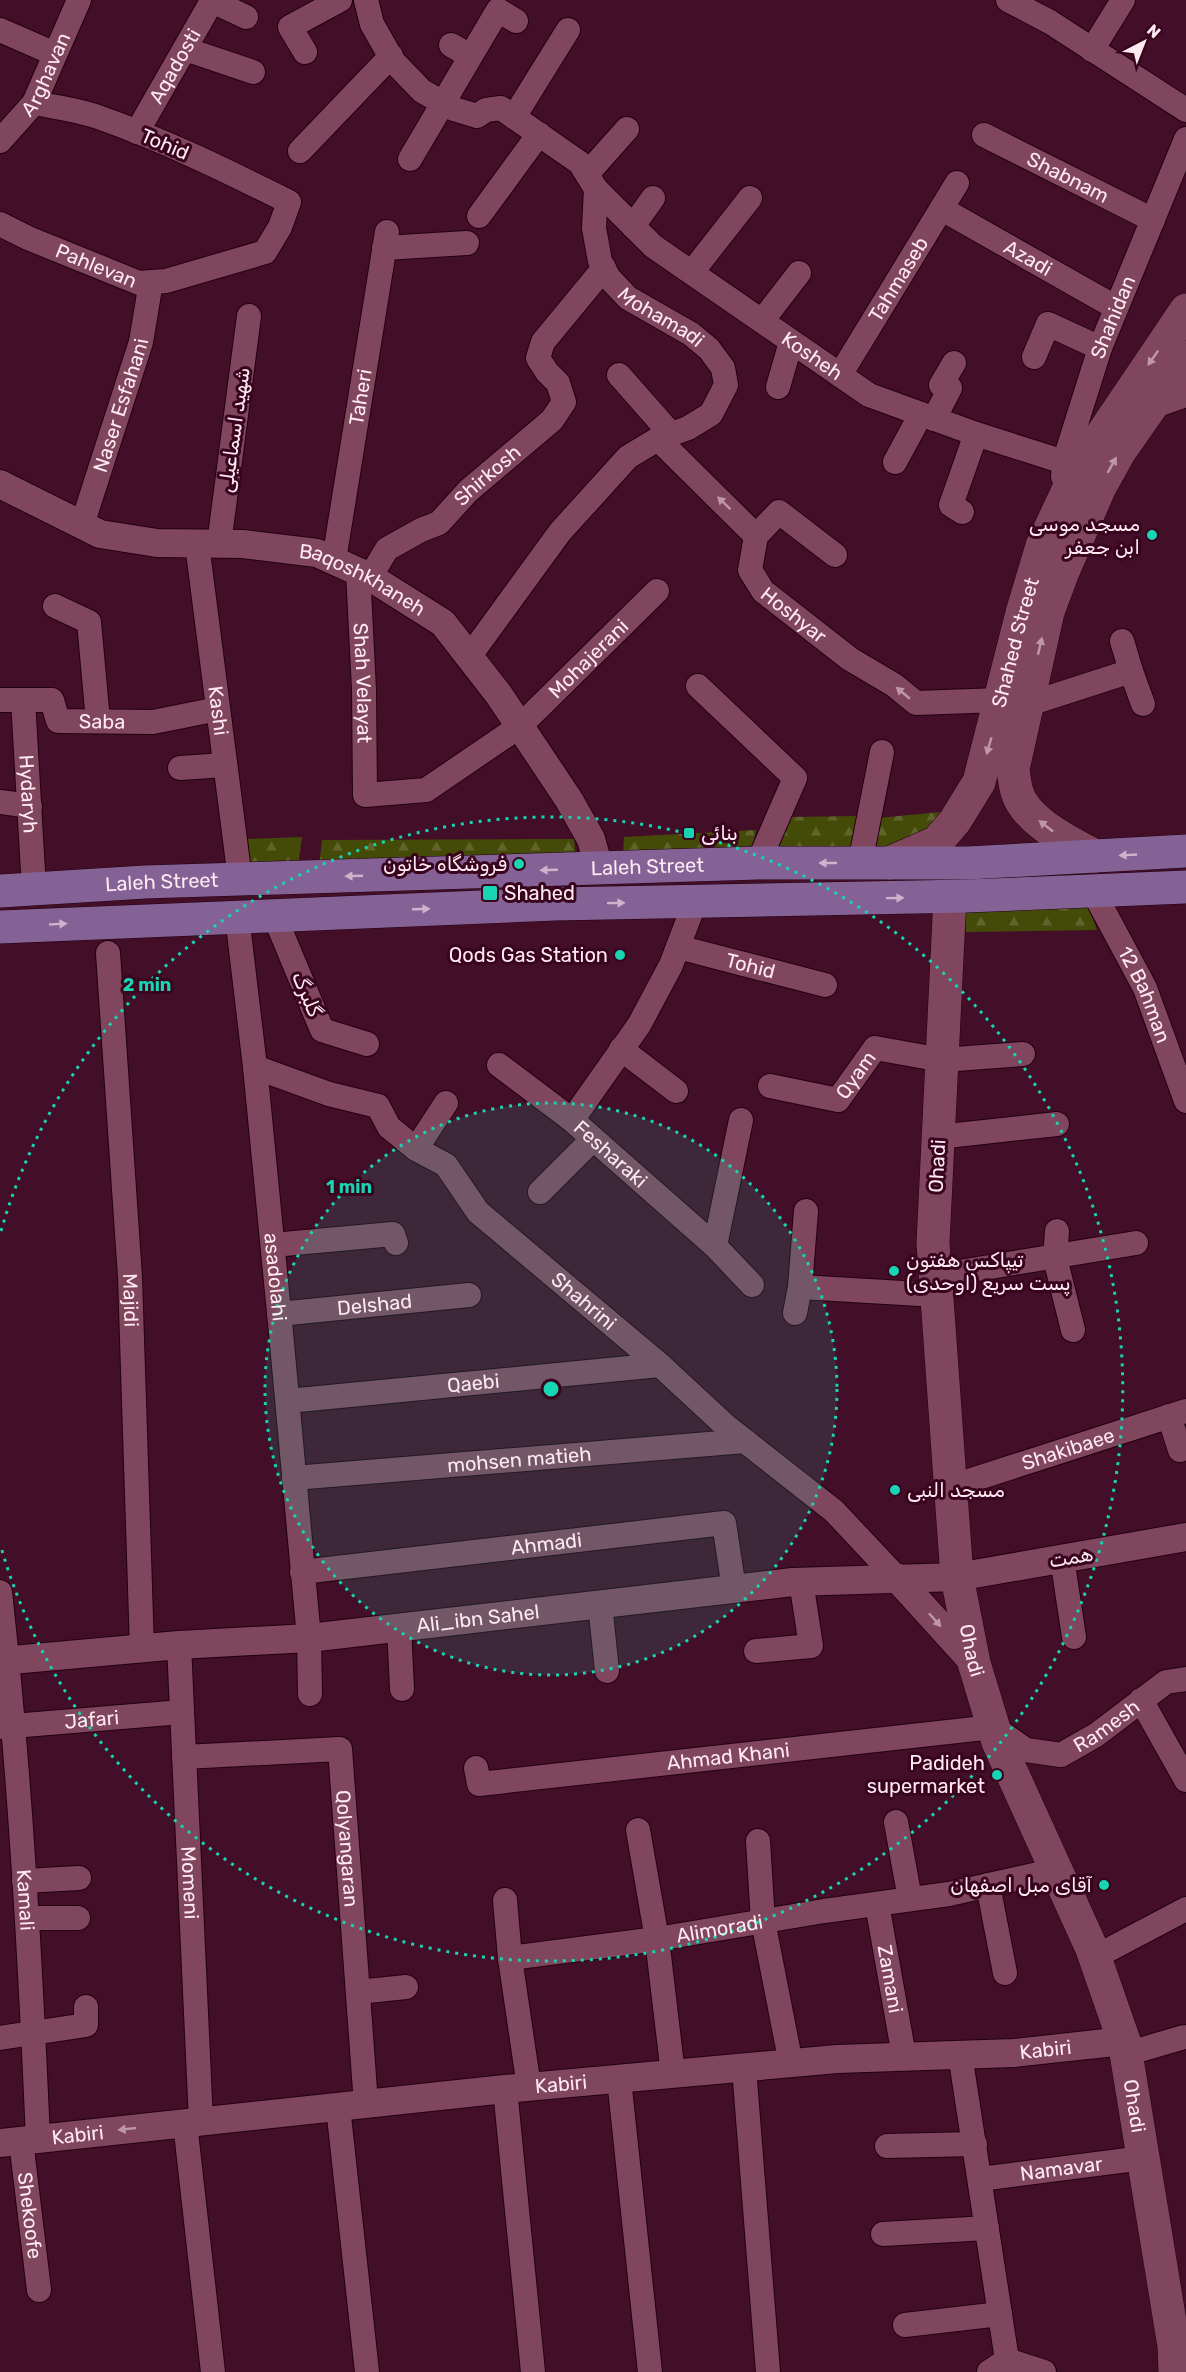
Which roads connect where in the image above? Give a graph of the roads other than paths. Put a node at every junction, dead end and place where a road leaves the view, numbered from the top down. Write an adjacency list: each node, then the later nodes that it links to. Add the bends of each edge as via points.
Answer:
1 (79, 0): 14 (street, Arghavan)
2 (340, 0): 13 (street, via 290,27)
3 (366, 0): 15 (street, via 372,24)
4 (1008, 0): 6 (street)
5 (1123, 0): 12 (street)
6 (1044, 8): 12 (street)
7 (246, 17): 11 (street, Aqadosti, via 212,1)
8 (516, 21): 18 (street, via 498,10 461,50)
9 (0, 30): 14 (street)
10 (568, 30): 20 (street)
11 (185, 49): 16 (street); 22 (street, Aqadosti)
12 (1092, 50): 19 (street)
13 (305, 52)
14 (55, 54): 17 (street, Arghavan)
15 (391, 56): 18 (street, via 422,92); 27 (street)
16 (253, 72)
17 (34, 103): 22 (street, Tohid, via 96,116); 26 (street, Arghavan)
18 (443, 103): 20 (street, via 477,116 501,108); 28 (street)
19 (1186, 110)
20 (514, 117): 23 (street)
21 (627, 129): 29 (street)
22 (137, 132): 39 (street, Tohid, via 289,202)
23 (539, 135): 29 (street, via 580,163); 34 (street)
24 (984, 135): 35 (street, Shabnam)
25 (1186, 139): 35 (street, Shahidan)
26 (0, 141)
27 (300, 151)
28 (410, 159)
29 (592, 182): 37 (street, Kosheh); 40 (street, Mohamadi, via 594,228)
30 (957, 183): 33 (street, Tahmaseb)
31 (652, 198): 37 (street)
32 (750, 198): 41 (street)
33 (942, 209): 44 (street, Azadi); 54 (street, Tahmaseb)
34 (479, 216)
35 (1153, 220): 44 (street, Shahidan)
36 (0, 224): 43 (street, Pahlevan, via 139,283)
37 (633, 225): 41 (street, Kosheh, via 653,246)
38 (467, 243): 70 (street, Taheri, via 386,240)
39 (265, 252): 43 (street, Pahlevan)
40 (604, 268): 60 (street, Mohamadi, via 628,298 691,334 723,368 726,385 711,414); 70 (street, Shirkosh, via 543,342 538,358 558,383 564,402 552,420 468,491 439,523)
41 (692, 272): 47 (street, Kosheh)
42 (799, 273): 47 (street)
43 (151, 282): 66 (street, Naser Esfahani, via 141,342)
44 (1115, 307): 49 (street, Shahidan)
45 (1186, 310): 64 (main road, Shahed Street, one-way to 64, via 1098,438)
46 (249, 316): 68 (street, شهید اسماعیلی)
47 (762, 321): 48 (street, Kosheh)
48 (791, 342): 54 (street, Kosheh); 55 (street)
49 (1100, 348): 50 (street, via 1048,324); 62 (street, Shahidan)
50 (1034, 357)
51 (1186, 357): 57 (main road, Shahed Street)
52 (954, 363): 58 (street, via 940,385 950,388)
53 (619, 375): 60 (street)
54 (840, 375): 58 (street, Kosheh, via 869,395)
55 (778, 387)
56 (1186, 395): 57 (street)
57 (1149, 408): 78 (main road, Shahed Street, one-way to 57, via 1100,487)
58 (928, 416): 59 (street, Kosheh); 61 (street)
59 (976, 434): 62 (street, Kosheh); 65 (street, via 951,505)
60 (664, 437): 67 (street, one-way to 60); 74 (street, Mohamadi, via 628,457 560,532)
61 (895, 462)
62 (1064, 462): 64 (street, Shahidan)
63 (0, 484): 66 (street, Baqoshkhaneh)
64 (1061, 503): 78 (main road, Shahed Street, via 1042,546)
65 (962, 512)
66 (82, 525): 68 (street, Baqoshkhaneh, via 100,534 157,543)
67 (756, 536): 69 (street, via 779,512); 78 (street, Hoshyar, one-way to 67, via 916,703 850,659 763,591 750,570)
68 (208, 544): 70 (street, Baqoshkhaneh, via 318,553); 80 (street, Kashi)
69 (835, 555)
70 (354, 570): 74 (street, Baqoshkhaneh, via 443,623); 86 (street, Shah Velayat, via 364,690)
71 (657, 591): 82 (street, Mohajerani)
72 (55, 606): 81 (street, via 89,622)
73 (1122, 641): 75 (street)
74 (469, 657): 82 (street, Baqoshkhaneh)
75 (1131, 671): 78 (street, Hoshyar); 79 (street)
76 (698, 686): 91 (street, via 795,778)
77 (11, 700): 81 (street, Saba, via 52,700 58,721); 88 (street, Hydaryh)
78 (1014, 702): 90 (main road, Shahed Street, one-way to 78, via 1048,829 1025,808 1017,793 1013,769); 92 (main road, Shahed Street, one-way to 92, via 979,782 937,842 918,852)
79 (1143, 704)
80 (218, 709): 81 (street, Saba, via 153,722); 84 (street, Kashi)
81 (98, 721)
82 (520, 726): 86 (street, Mohajerani, via 426,790); 93 (street, Baqoshkhaneh, via 591,839)
83 (882, 752): 92 (street)
84 (225, 765): 85 (street); 94 (street, Kashi)
85 (180, 768)
86 (365, 795)
87 (0, 802): 88 (street)
88 (30, 806): 96 (street, Hydaryh)
89 (1186, 851): 90 (main road, Laleh Street, one-way to 90)
90 (1095, 856): 92 (main road, Laleh Street)
91 (758, 863): 92 (main road, Laleh Street, one-way to 91); 93 (main road, Laleh Street)
92 (874, 863)
93 (599, 868): 94 (main road, Laleh Street, one-way to 94)
94 (240, 879): 96 (main road, Laleh Street)
95 (1186, 887): 98 (main road, Laleh Street)
96 (34, 889): 97 (main road, Laleh Street)
97 (0, 891)
98 (1093, 891): 99 (main road, Laleh Street); 115 (street, 12 Bahman, via 1145,988)
99 (950, 897): 100 (main road, Laleh Street, one-way to 99); 110 (main road, Ohadi)
100 (696, 902): 101 (main road, Laleh Street, one-way to 100); 104 (street, Fesharaki)
101 (274, 915): 102 (main road, Laleh Street); 107 (street, گلبرگ, via 322,1030)
102 (237, 916): 103 (main road, Laleh Street, one-way to 102); 112 (street, asadolahi)
103 (0, 927)
104 (678, 947): 106 (street, Tohid); 108 (street, Fesharaki, via 639,1025)
105 (108, 953): 158 (street, Majidi, via 130,1277)
106 (825, 985)
107 (366, 1044)
108 (621, 1049): 114 (street); 117 (street, Fesharaki)
109 (1023, 1054): 110 (street)
110 (942, 1060): 113 (street, Qyam, via 875,1048 838,1100); 120 (main road, Ohadi)
111 (499, 1065): 117 (street)
112 (255, 1067): 122 (street, Shahrini, via 329,1094 378,1106 388,1127); 128 (street, asadolahi)
113 (770, 1086)
114 (676, 1091)
115 (1186, 1101)
116 (446, 1103): 122 (street)
117 (572, 1120): 121 (street, Fesharaki)
118 (741, 1120): 129 (street)
119 (1057, 1125): 120 (street)
120 (938, 1137): 132 (main road, Ohadi, via 933,1243)
121 (593, 1139): 123 (street); 129 (street, Fesharaki)
122 (416, 1149): 138 (street, Shahrini, via 446,1165 478,1212)
123 (540, 1192)
124 (806, 1211): 133 (street)
125 (1057, 1231): 130 (street)
126 (396, 1243): 128 (street, via 393,1234)
127 (1136, 1244): 130 (street, via 1092,1243)
128 (273, 1245): 136 (street, asadolahi)
129 (715, 1246): 131 (street, Fesharaki)
130 (1055, 1258): 132 (street); 137 (street)
131 (753, 1285)
132 (936, 1286): 133 (street); 144 (main road, Ohadi)
133 (800, 1287): 135 (street)
134 (469, 1295): 136 (street, Delshad)
135 (795, 1313)
136 (279, 1314): 139 (street, asadolahi)
137 (1073, 1330)
138 (660, 1365): 139 (street, Qaebi); 141 (street, Shahrini)
139 (288, 1401): 143 (street, asadolahi)
140 (1178, 1413): 142 (street); 144 (street, Shakibaee)
141 (745, 1441): 143 (street, mohsen matieh); 148 (street, Shahrini, via 834,1511)
142 (1180, 1450)
143 (294, 1478): 147 (street, asadolahi)
144 (950, 1487): 149 (main road, Ohadi)
145 (1186, 1538): 146 (street, همت)
146 (1062, 1558): 149 (street, همت); 155 (street)
147 (303, 1572): 151 (street, Ahmadi, via 724,1523); 156 (street, asadolahi)
148 (896, 1577): 149 (street, Ali_ibn Sahel); 150 (street, Ali_ibn Sahel); 161 (street, one-way to 161)
149 (957, 1577): 161 (main road, Ohadi)
150 (801, 1581): 151 (street, Ali_ibn Sahel); 159 (street, via 811,1646)
151 (734, 1588): 153 (street, Ali_ibn Sahel)
152 (0, 1592): 160 (street, Kamali)
153 (600, 1604): 154 (street, Ali_ibn Sahel); 162 (street)
154 (399, 1627): 156 (street, Ali_ibn Sahel); 164 (street)
155 (1074, 1637)
156 (309, 1638): 157 (street, Ali_ibn Sahel); 165 (street, asadolahi)
157 (179, 1646): 158 (street, Ali_ibn Sahel); 167 (street, Momeni)
158 (142, 1649): 160 (street, Ali_ibn Sahel)
159 (756, 1651)
160 (4, 1661): 168 (street, Kamali)
161 (974, 1663): 169 (main road, Ohadi)
162 (607, 1671)
163 (1186, 1679): 166 (street, Ramesh, via 1166,1682)
164 (402, 1689)
165 (310, 1694)
166 (1141, 1700): 169 (street, Ramesh, via 1096,1735 1061,1755 1026,1750); 172 (street)
167 (182, 1712): 168 (street, Jafari); 170 (street, Momeni)
168 (6, 1727): 173 (street, Kamali)
169 (993, 1727): 171 (street, Ahmad Khani, via 478,1784); 177 (main road, Ohadi)
170 (184, 1757): 193 (street, Qolyangaran, via 340,1749); 208 (street, Momeni)
171 (476, 1768)
172 (1186, 1780)
173 (9, 1786): 179 (street, Kamali)
174 (896, 1822): 181 (street)
175 (638, 1830): 188 (street)
176 (758, 1841): 187 (street)
177 (1056, 1870): 180 (street, Alimoradi); 189 (main road, Ohadi)
178 (79, 1878): 179 (street)
179 (24, 1881): 185 (street, Kamali)
180 (988, 1885): 181 (street, Alimoradi); 191 (street)
181 (910, 1899): 183 (street, Alimoradi)
182 (505, 1900): 190 (street)
183 (877, 1904): 187 (street, Alimoradi); 200 (street, Zamani)
184 (1186, 1909): 189 (street)
185 (27, 1918): 186 (street); 195 (street, Kamali)
186 (78, 1918)
187 (763, 1921): 188 (street, Alimoradi); 201 (street)
188 (657, 1939): 190 (street, Alimoradi); 203 (street)
189 (1095, 1957): 198 (main road, Ohadi)
190 (510, 1958): 205 (street)
191 (1005, 1973)
192 (406, 1987): 193 (street)
193 (358, 1992): 206 (street, Qolyangaran)
194 (86, 2007): 195 (street, via 86,2025)
195 (33, 2034): 197 (street); 209 (street, Kamali)
196 (1184, 2037): 198 (street)
197 (0, 2038)
198 (1125, 2047): 199 (street, Kabiri); 212 (main road, Ohadi)
199 (960, 2054): 200 (street, Kabiri); 210 (street)
200 (904, 2056): 201 (street, Kabiri)
201 (790, 2064): 202 (street, Kabiri)
202 (744, 2068): 203 (street, Kabiri); 225 (street)
203 (673, 2074): 204 (street, Kabiri)
204 (619, 2079): 205 (street, Kabiri); 224 (street)
205 (517, 2088): 206 (street, Kabiri); 223 (street)
206 (366, 2104): 207 (street, Kabiri)
207 (338, 2107): 208 (street, Kabiri); 222 (street)
208 (193, 2122): 209 (street, Kabiri, one-way to 209); 221 (street, Momeni)
209 (20, 2141): 216 (street, Shekoofe)
210 (975, 2144): 211 (street); 213 (street)
211 (887, 2146)
212 (1143, 2158): 213 (street, Namavar); 217 (main road, Ohadi)
213 (980, 2179): 214 (street)
214 (987, 2228): 215 (street); 218 (street)
215 (883, 2234)
216 (39, 2290)
217 (1177, 2307): 227 (main road, Ohadi)
218 (1000, 2314): 219 (street); 220 (street)
219 (905, 2325)
220 (998, 2366): 226 (street)
221 (213, 2372)
222 (367, 2372)
223 (533, 2372)
224 (650, 2372)
225 (768, 2372)
226 (1044, 2372)
227 (1175, 2372)

